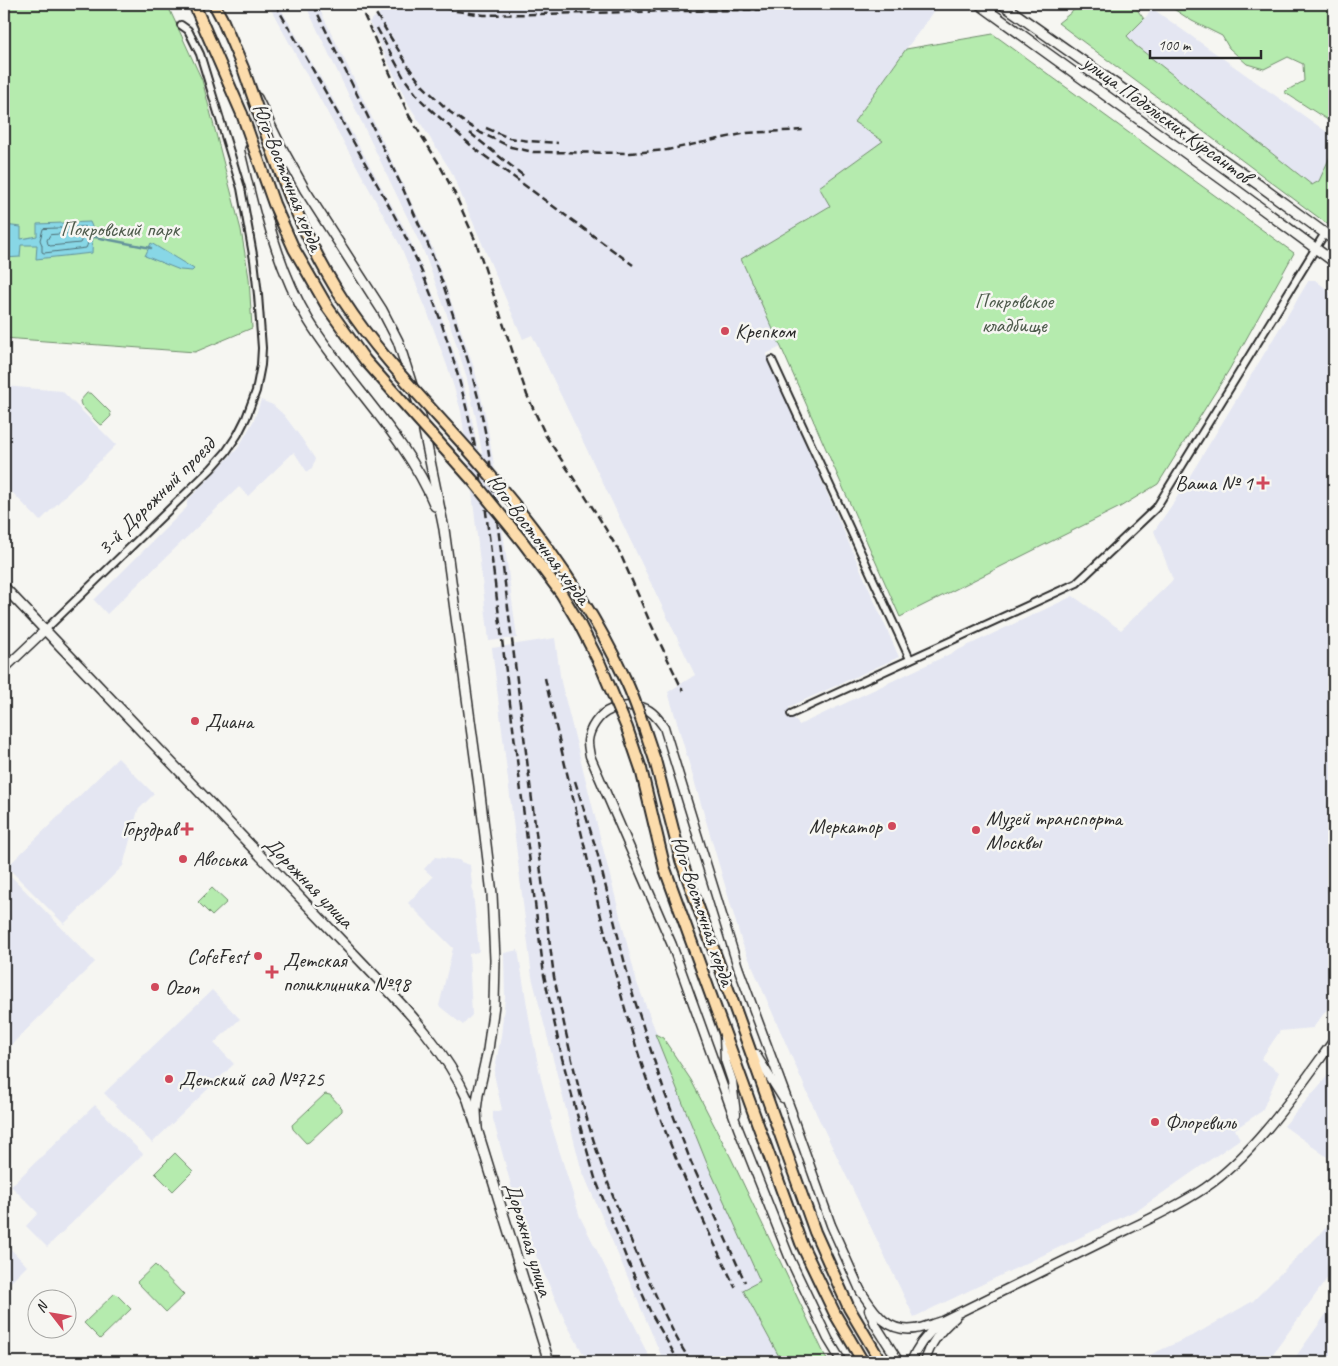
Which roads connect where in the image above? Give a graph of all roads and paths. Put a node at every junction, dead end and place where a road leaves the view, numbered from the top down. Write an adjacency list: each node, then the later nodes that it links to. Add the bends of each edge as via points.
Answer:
1 (194, 4): 7 (main road, Юго-Восточная хорда)
2 (214, 4): 6 (main road, Юго-Восточная хорда)
3 (980, 4): 10 (main road, улица Подольских Курсантов)
4 (1002, 4): 8 (main road, улица Подольских Курсантов)
5 (181, 24): 15 (street, 3-й Дорожный проезд, via 188,30 200,54 241,188 254,260 262,348 256,391 238,434 216,464)
6 (243, 68): 13 (main road, bridge, via 305,190 382,310 398,341 418,407); 19 (main road, Юго-Восточная хорда, bridge, via 290,198 342,300 378,350 486,470 535,531 592,614 628,685 654,760 680,860)
7 (242, 114): 13 (main road, bridge, via 263,203 293,292 340,365 395,436 428,488); 20 (main road, Юго-Восточная хорда, bridge, via 274,204 294,249 328,308 365,360 522,541 561,593 580,625 600,664 642,769 665,868)
8 (1325, 233): 9 (main road, улица Подольских Курсантов); 10 (street)
9 (1334, 240)
10 (1316, 249): 11 (main road, улица Подольских Курсантов); 16 (street, via 1156,508 1077,583)
11 (1334, 262)
12 (772, 360): 16 (street)
13 (444, 529): 22 (main road, via 492,894 494,1005)
14 (4, 587): 15 (main road, Дорожная улица)
15 (45, 630): 17 (street, 3-й Дорожный проезд); 23 (main road, Дорожная улица, via 416,1020)
16 (910, 660): 18 (street)
17 (4, 669)
18 (792, 714)
19 (740, 1022): 25 (street, via 758,1060); 36 (main road, Юго-Восточная хорда, via 815,1232 849,1308)
20 (723, 1030): 27 (street, via 725,1060 732,1081); 35 (main road, Юго-Восточная хорда, via 801,1243 835,1314)
21 (1334, 1040): 29 (street, via 1254,1144 1206,1187 1157,1215)
22 (482, 1078): 23 (main road, via 468,1087); 24 (main road, via 476,1093); 26 (main road, via 476,1110)
23 (460, 1083): 24 (main road, Дорожная улица)
24 (468, 1100): 26 (main road, Дорожная улица)
25 (792, 1113): 27 (street, via 738,966 664,727 644,708 628,706 610,710 604,713 591,732 588,740 590,756 672,945); 28 (street, via 831,1225)
26 (477, 1128): 32 (main road, Дорожная улица)
27 (738, 1128): 31 (street, via 790,1259)
28 (860, 1290): 30 (street, via 875,1313 892,1326 915,1329); 37 (street, via 875,1324)
29 (969, 1308): 30 (street); 39 (street, via 941,1329)
30 (942, 1321): 38 (street, via 920,1343)
31 (828, 1339): 33 (street); 34 (street)
32 (548, 1362)
33 (842, 1362)
34 (848, 1362)
35 (863, 1362)
36 (881, 1362)
37 (899, 1362)
38 (911, 1362)
39 (925, 1362)

